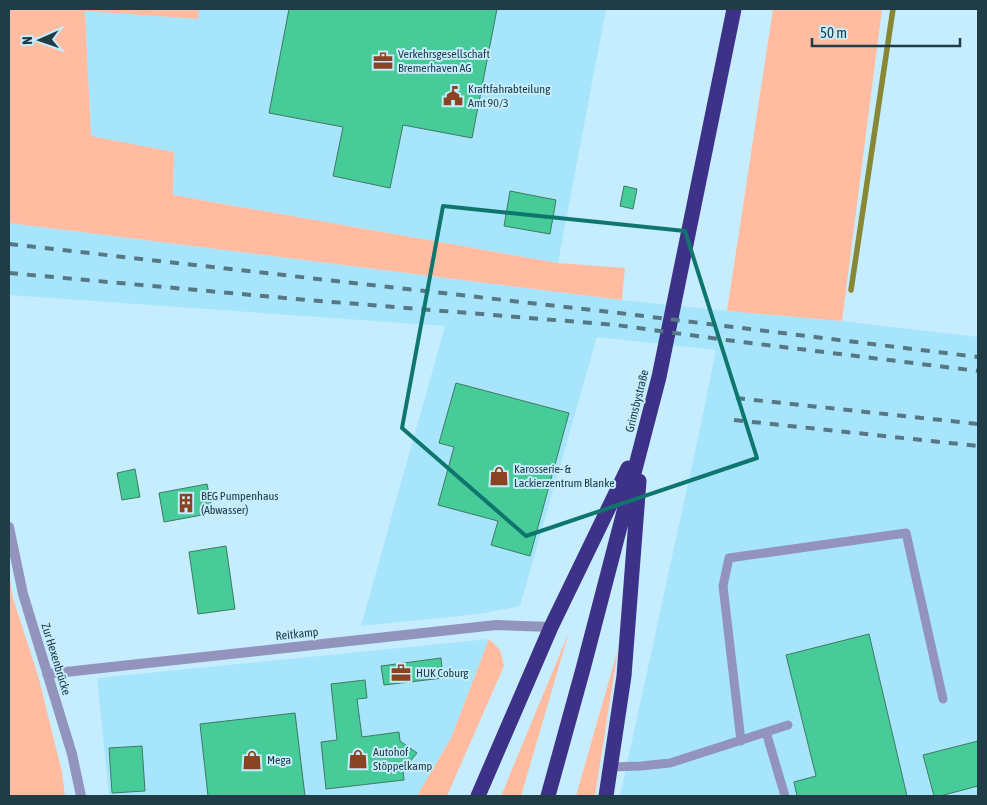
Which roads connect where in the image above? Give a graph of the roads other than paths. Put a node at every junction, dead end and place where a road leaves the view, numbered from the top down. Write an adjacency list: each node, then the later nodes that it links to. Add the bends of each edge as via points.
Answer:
1 (734, 9): 2 (highway, Grimsbystraße)
2 (642, 440): 4 (highway); 10 (highway, via 624,676); 13 (highway, Grimsbystraße)
3 (9, 528): 5 (street, Zur Hexenbrücke, via 23,594)
4 (550, 628): 5 (street, Reitkamp, via 496,625); 12 (highway)
5 (47, 674): 11 (street, Zur Hexenbrücke, via 72,754)
6 (943, 699): 9 (lane, via 906,533 729,558 723,586)
7 (788, 725): 8 (lane)
8 (766, 732): 9 (lane); 15 (lane)
9 (741, 741): 10 (lane, via 670,763)
10 (611, 767): 14 (highway)
11 (81, 796)
12 (478, 796)
13 (548, 796)
14 (606, 796)
15 (785, 796)

